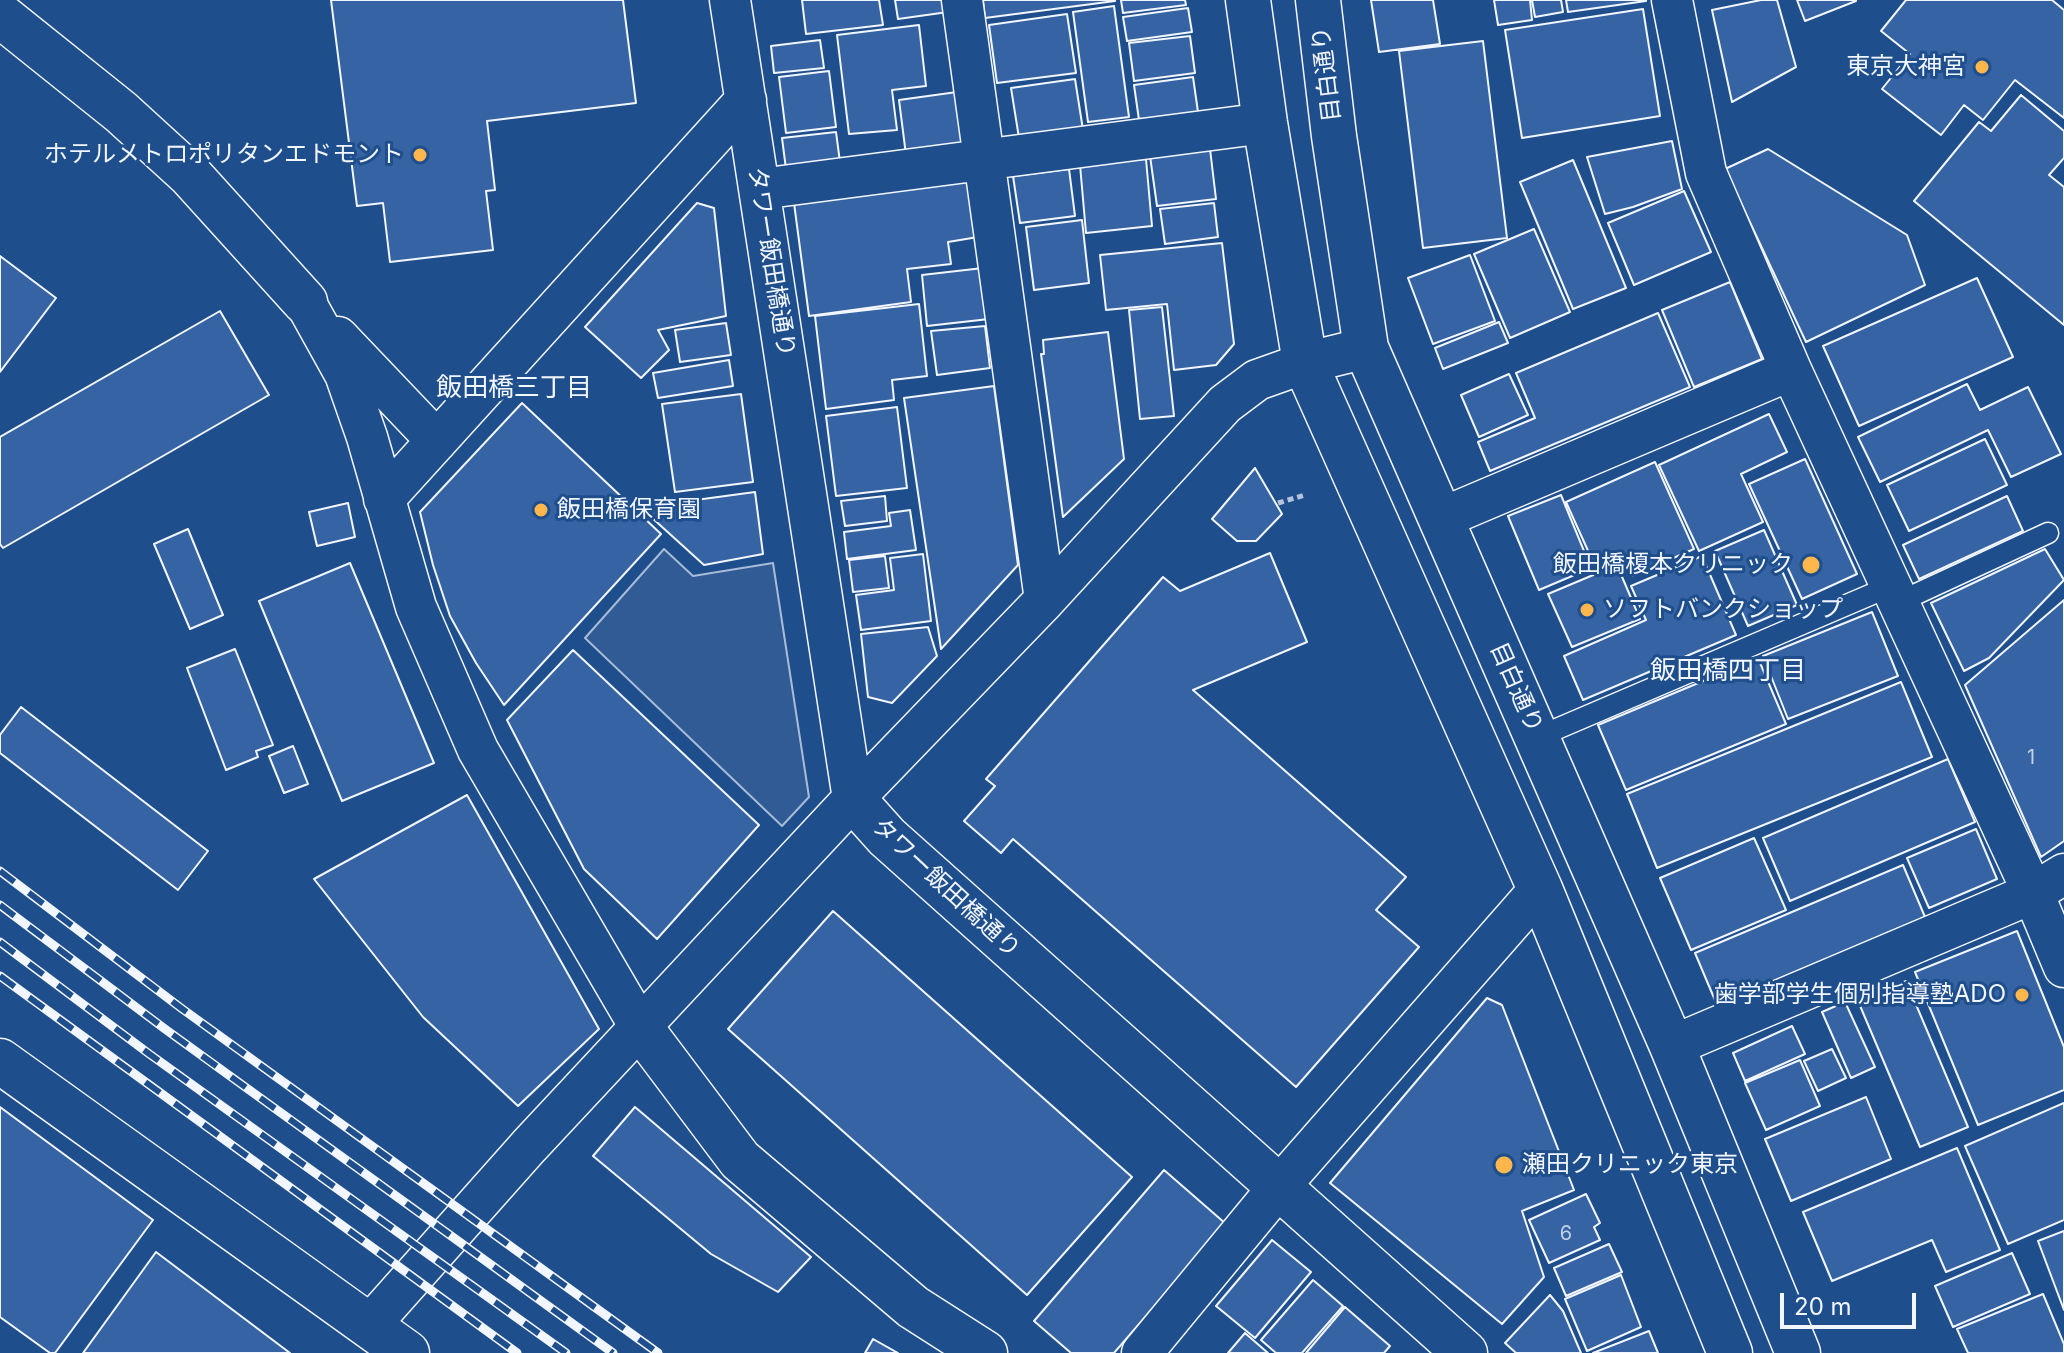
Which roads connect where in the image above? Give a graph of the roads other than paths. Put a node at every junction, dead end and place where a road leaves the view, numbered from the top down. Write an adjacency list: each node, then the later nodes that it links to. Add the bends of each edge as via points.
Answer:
1 (730, 0): 7 (street, タワー飯田橋通り)
2 (962, 0): 9 (street)
3 (1248, 0): 8 (main road)
4 (1318, 0): 12 (main road, 目白通り)
5 (1672, 0): 14 (street, via 1706,173)
6 (0, 15): 11 (main road, via 190,175)
7 (746, 100): 10 (street, タワー飯田橋通り); 15 (street)
8 (1265, 123): 9 (street); 13 (main road)
9 (984, 160): 10 (street); 20 (street)
10 (760, 189): 22 (street, タワー飯田橋通り)
11 (305, 302): 15 (street); 16 (street, via 345,374)
12 (1366, 348): 13 (street); 17 (main road, 目白通り)
13 (1305, 363): 20 (street, via 1257,380 1225,404); 24 (main road)
14 (1791, 370): 17 (street); 19 (street)
15 (437, 441): 16 (street)
16 (384, 499): 26 (street, via 416,607 478,750)
17 (1442, 518): 21 (main road, 目白通り)
18 (2048, 533): 19 (lane)
19 (1895, 594): 21 (lane); 23 (street)
20 (1045, 600): 22 (street)
21 (1538, 737): 27 (main road, 目白通り)
22 (853, 799): 26 (street); 29 (main road, タワー飯田橋通り, via 887,837)
23 (2049, 883): 25 (street); 27 (street)
24 (1540, 889): 29 (street); 35 (main road)
25 (2064, 967)
26 (640, 1027): 30 (street); 32 (main road, via 740,1160 913,1307)
27 (1672, 1046): 36 (main road, 目白通り)
28 (0, 1061): 30 (main road)
29 (1278, 1188): 33 (street); 34 (main road, タワー飯田橋通り)
30 (369, 1326): 31 (main road)
31 (407, 1353)
32 (985, 1353)
33 (1142, 1353)
34 (1465, 1353)
35 (1730, 1353)
36 (1798, 1353)

